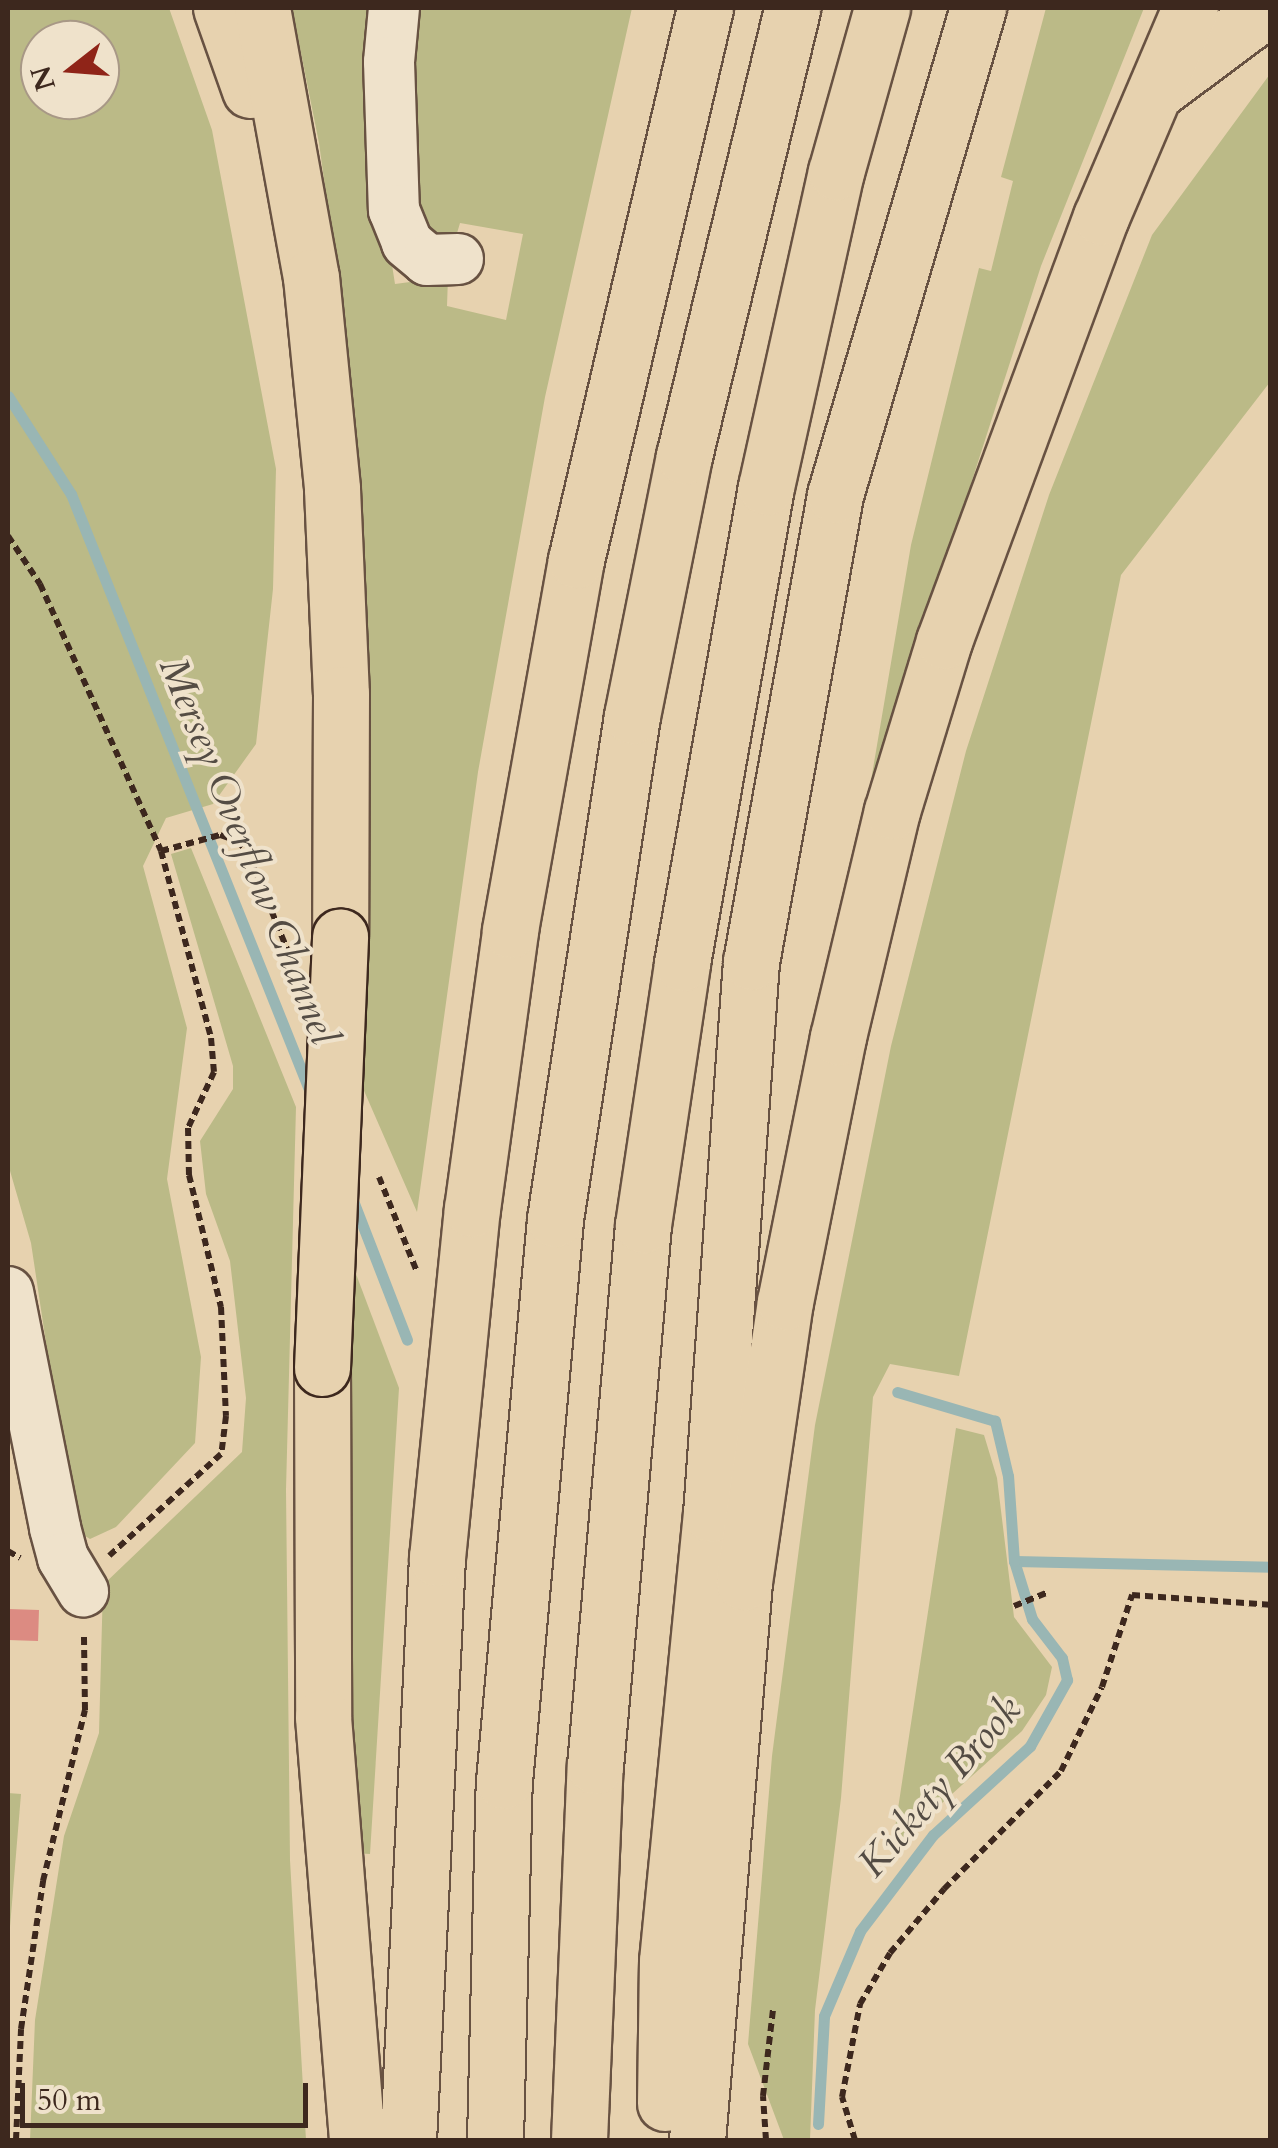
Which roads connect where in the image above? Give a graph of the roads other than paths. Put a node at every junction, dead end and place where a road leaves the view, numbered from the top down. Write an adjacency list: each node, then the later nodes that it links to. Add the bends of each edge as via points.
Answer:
1 (221, 8): 12 (highway, via 262,126 284,218)
2 (262, 8): 12 (highway, via 311,277)
3 (394, 8): 11 (lane, via 388,62 394,210 407,243 427,260)
4 (705, 8): 16 (highway, via 576,560 505,967 472,1209 437,1558)
5 (792, 8): 17 (highway, via 684,456 636,698 555,1220 504,1781)
6 (882, 8): 18 (highway, via 836,172 766,487 691,904 643,1226 595,1766)
7 (978, 8): 19 (highway, via 835,495 751,962 710,1514 667,1961)
8 (1190, 8): 10 (highway)
9 (1268, 8): 10 (highway)
10 (1157, 90): 20 (highway, via 1101,217 944,642 892,811 838,1037 785,1302 744,1582)
11 (458, 259)
12 (332, 489): 15 (highway, bridge, via 342,694 340,936 322,1368 323,1716)
13 (8, 1292): 14 (lane, via 55,1528)
14 (83, 1591)
15 (357, 2140)
16 (408, 2140)
17 (495, 2140)
18 (578, 2140)
19 (664, 2140)
20 (697, 2140)

